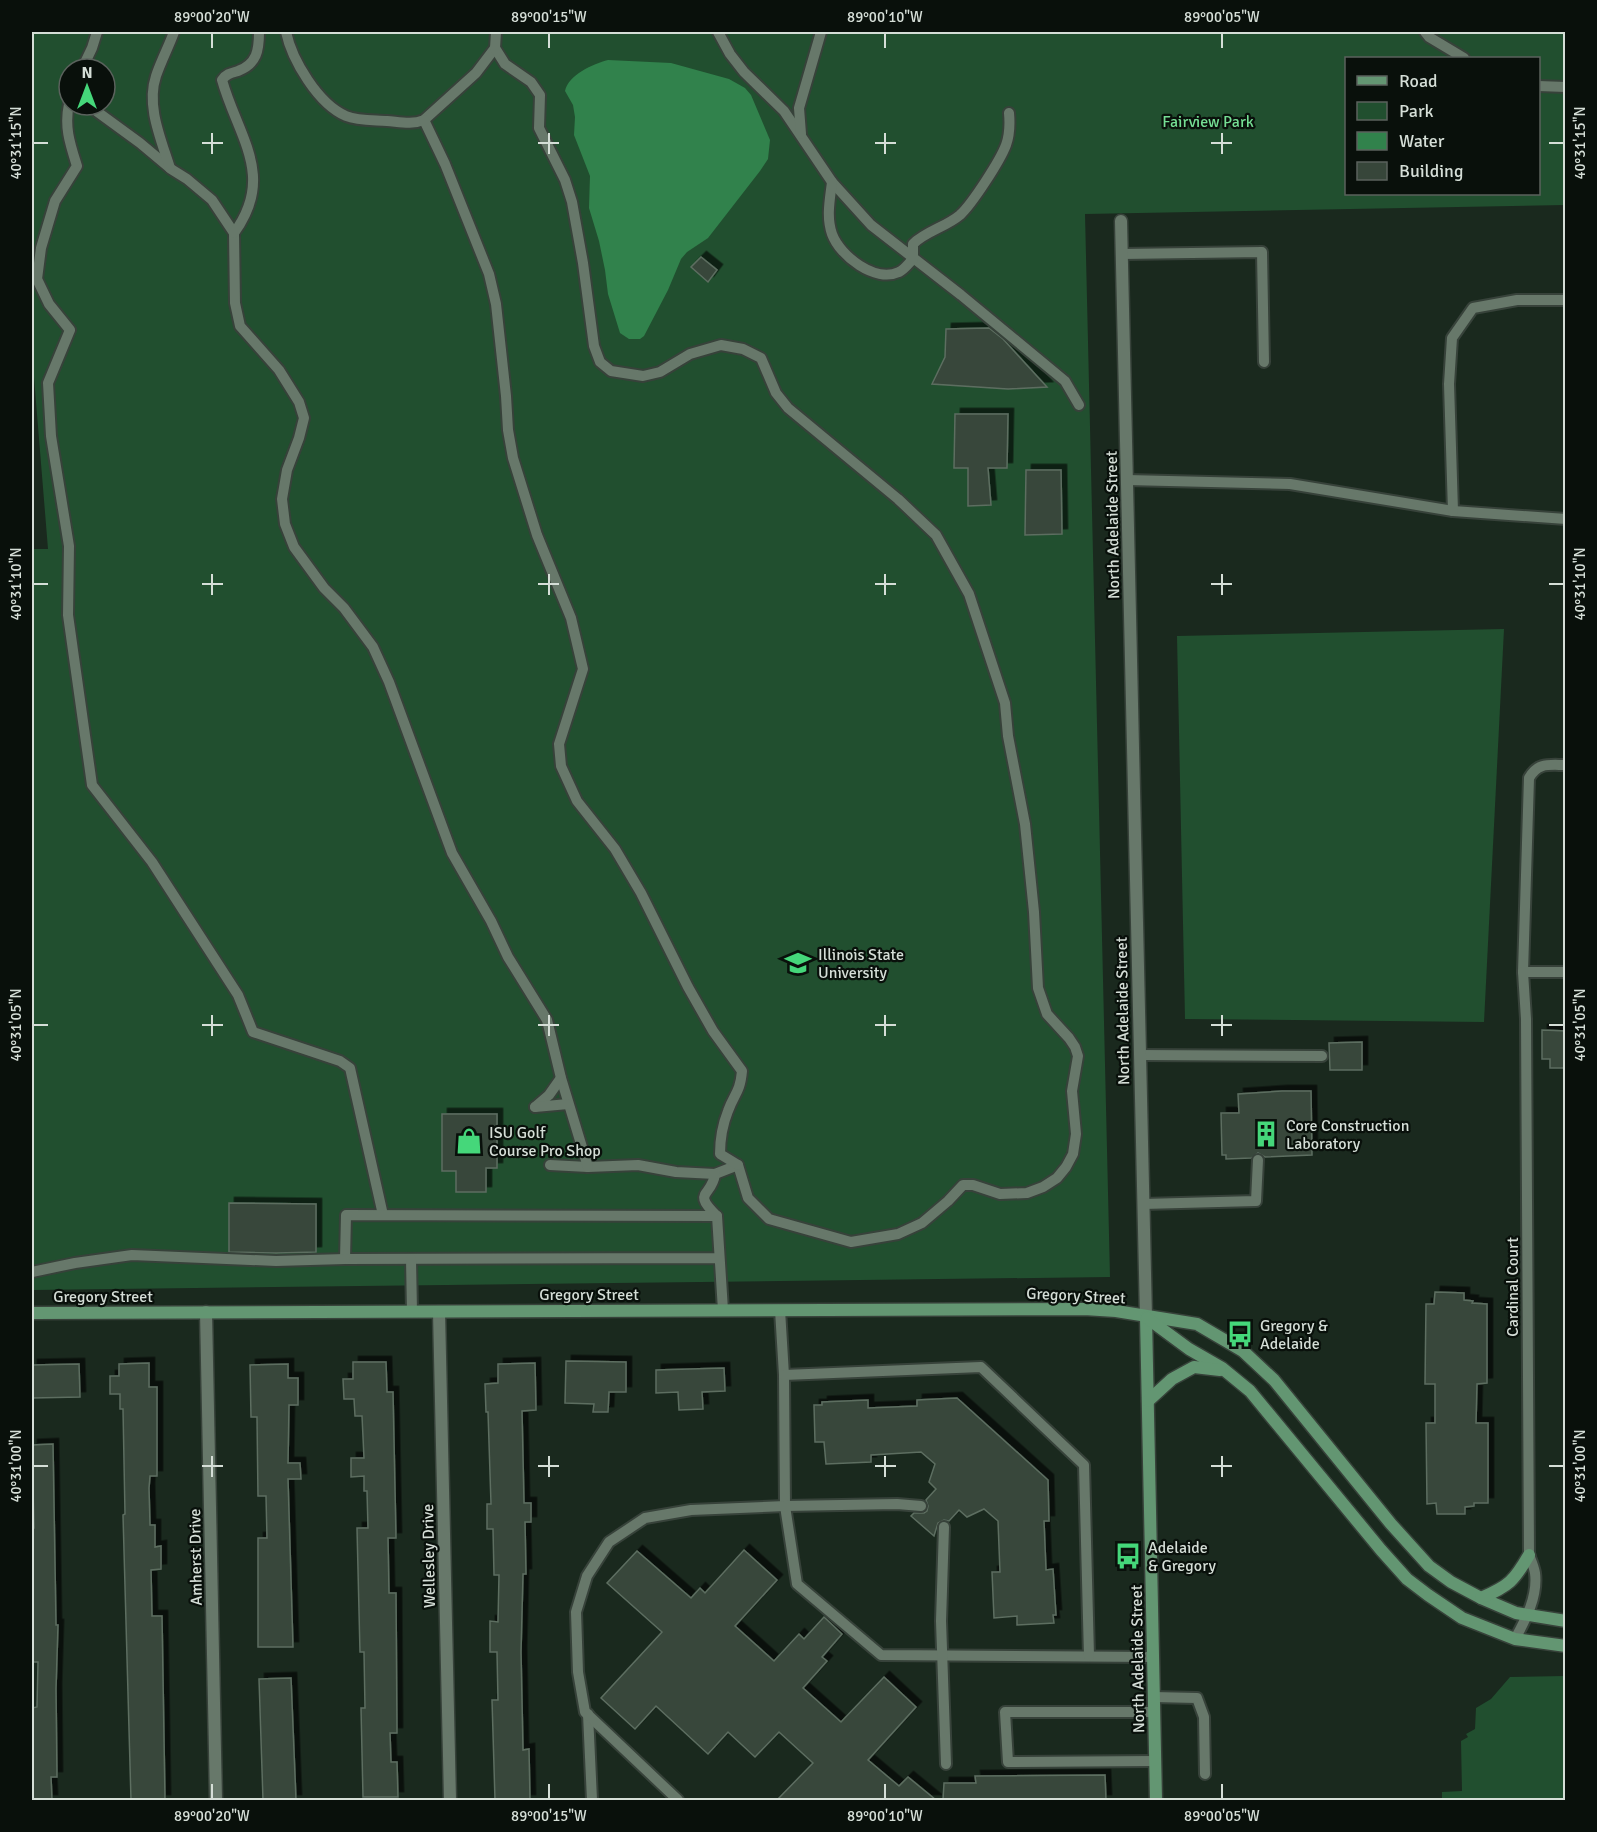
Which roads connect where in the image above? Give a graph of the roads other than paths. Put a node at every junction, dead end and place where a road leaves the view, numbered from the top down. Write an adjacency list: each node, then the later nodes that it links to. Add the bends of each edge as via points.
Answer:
1 (97, 32): 10 (lane)
2 (174, 32): 19 (lane, via 156,78 153,105)
3 (259, 32): 22 (lane, via 255,60 222,80 253,172 253,199)
4 (286, 32): 17 (lane, via 315,89 345,115 402,123)
5 (496, 32): 9 (lane)
6 (718, 32): 18 (lane, via 744,72 775,100)
7 (821, 32): 18 (lane, via 799,108)
8 (1425, 32): 11 (lane)
9 (495, 48): 17 (lane, via 476,73); 40 (lane, via 505,64 531,82 540,95 539,128 572,202 594,346 600,362 611,371 643,376 660,372 690,354 721,345 761,358 776,393 788,408 936,535 969,594 1005,703 1025,824 1038,988 1047,1014 1076,1047 1078,1056 1072,1091 1076,1134 1066,1167 1057,1178 1027,1193 1000,1194 963,1185 922,1223 898,1234 851,1242 770,1219 748,1198)
10 (88, 57)
11 (1462, 57)
12 (1540, 86): 13 (lane)
13 (1566, 87)
14 (1009, 113): 24 (lane, via 1006,146 977,193 961,214 913,244)
15 (67, 117): 44 (lane, via 68,138 77,166 55,201 41,248 37,279 49,304 70,330 48,383 51,436 69,546 68,615 92,785 152,862 238,995 253,1032 340,1061 350,1068)
16 (104, 117): 19 (lane)
17 (424, 120): 40 (lane, via 489,274 496,304 513,458 537,535 571,618 583,669 559,744 561,766 577,801 602,829 636,884 713,1031 742,1071 741,1088 728,1109 720,1137 720,1154)
18 (801, 135): 20 (lane)
19 (170, 168): 22 (lane, via 212,201)
20 (832, 182): 24 (lane, via 872,225); 24 (lane, via 832,234 848,255 867,271 882,275 900,272)
21 (1122, 221): 23 (street, North Adelaide Street)
22 (234, 233): 36 (lane, via 235,303 240,326 283,377 304,418 287,470 282,499 285,524 294,547 373,646 452,853 547,1020)
23 (1122, 254): 26 (lane, via 1262,252); 28 (street, North Adelaide Street)
24 (913, 259): 27 (lane, via 1065,381)
25 (1566, 300): 29 (lane, via 1517,300 1473,308 1452,338 1449,384)
26 (1264, 362)
27 (1079, 405)
28 (1127, 480): 29 (lane, via 1290,484); 34 (street, North Adelaide Street)
29 (1453, 511): 30 (lane)
30 (1566, 519)
31 (1566, 765): 32 (lane, Cardinal Court, via 1542,765 1529,778)
32 (1523, 972): 33 (lane); 63 (lane, Cardinal Court)
33 (1566, 972)
34 (1140, 1055): 35 (lane); 43 (street, North Adelaide Street)
35 (1322, 1056)
36 (561, 1078): 37 (lane); 37 (lane, via 535,1107)
37 (568, 1104): 41 (lane)
38 (1258, 1160): 43 (lane, via 1256,1201)
39 (550, 1165): 41 (lane)
40 (738, 1165): 42 (lane)
41 (588, 1167): 42 (lane, via 638,1165)
42 (715, 1174): 45 (lane, via 704,1197 705,1204)
43 (1143, 1204): 56 (street, North Adelaide Street)
44 (382, 1215): 45 (lane); 47 (lane, via 346,1215)
45 (717, 1216): 46 (lane)
46 (719, 1258): 48 (lane); 50 (lane)
47 (345, 1259): 48 (lane); 49 (lane, via 276,1262 132,1256)
48 (411, 1259): 53 (lane)
49 (32, 1272)
50 (723, 1310): 51 (main road, Gregory Street); 54 (main road, Gregory Street)
51 (780, 1310): 56 (main road, Gregory Street, via 1084,1309); 58 (lane)
52 (206, 1312): 53 (main road, Gregory Street); 55 (main road, Gregory Street); 78 (street, Amherst Drive)
53 (412, 1312): 54 (main road, Gregory Street)
54 (440, 1312): 79 (street, Wellesley Drive)
55 (32, 1313)
56 (1146, 1317): 57 (main road, Gregory Street); 59 (main road, North Adelaide Street); 64 (main road, Gregory Street, via 1197,1324 1243,1351 1274,1380 1429,1566)
57 (1224, 1370): 59 (main road, via 1194,1367 1172,1379); 67 (main road, Gregory Street, via 1250,1391 1407,1579 1462,1618)
58 (784, 1375): 60 (lane); 70 (lane, via 981,1367 1084,1465)
59 (1148, 1401): 71 (main road, North Adelaide Street)
60 (785, 1506): 61 (lane); 69 (lane, via 797,1584 881,1655); 74 (lane, via 691,1510 645,1518 609,1542 586,1576 576,1612 578,1672)
61 (921, 1506)
62 (944, 1527): 69 (lane)
63 (1528, 1554): 64 (main road, via 1514,1580); 65 (lane, Cardinal Court, via 1535,1573 1535,1592)
64 (1481, 1598): 65 (main road, Gregory Street)
65 (1528, 1615): 66 (main road, Gregory Street); 67 (lane, Cardinal Court)
66 (1566, 1621)
67 (1515, 1639): 68 (main road, Gregory Street)
68 (1566, 1646)
69 (943, 1656): 70 (lane); 76 (lane)
70 (1089, 1656): 71 (lane)
71 (1153, 1657): 72 (main road, North Adelaide Street)
72 (1153, 1697): 73 (main road, North Adelaide Street); 77 (lane, via 1197,1698 1204,1717)
73 (1154, 1712): 75 (main road, North Adelaide Street); 75 (lane, via 1005,1712 1008,1762)
74 (588, 1714): 80 (lane); 81 (lane)
75 (1155, 1761): 82 (main road, North Adelaide Street)
76 (946, 1764)
77 (1205, 1774)
78 (216, 1800)
79 (450, 1800)
80 (592, 1800)
81 (678, 1800)
82 (1156, 1800)

